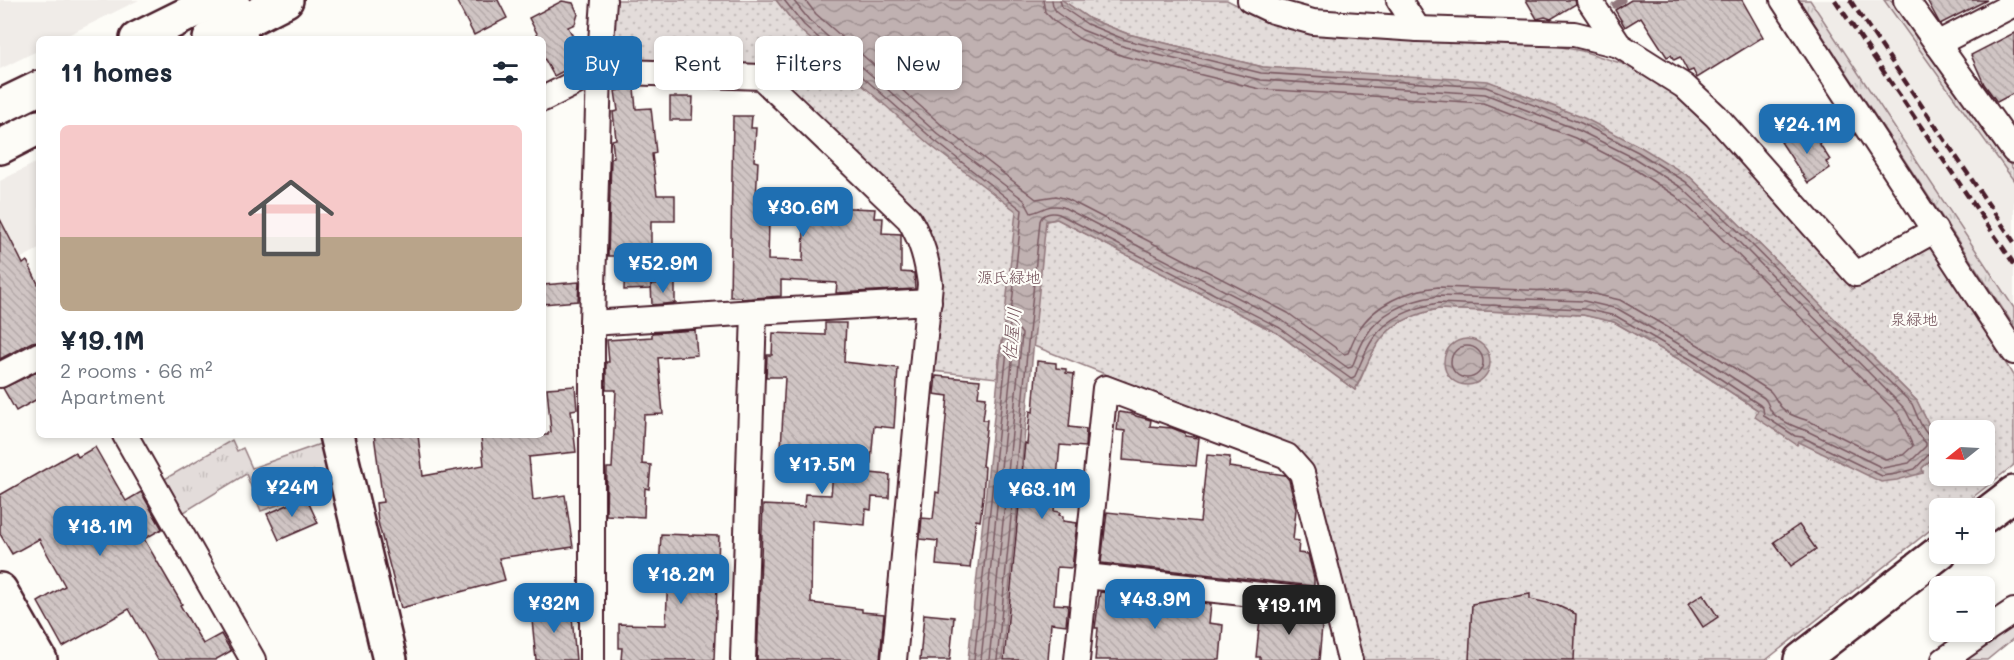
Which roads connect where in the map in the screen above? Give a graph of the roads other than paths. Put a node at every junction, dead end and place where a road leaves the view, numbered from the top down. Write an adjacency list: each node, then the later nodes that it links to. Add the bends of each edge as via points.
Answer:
1 (216, 0): 12 (street)
2 (286, 0): 10 (street)
3 (604, 0): 13 (street)
4 (1250, 0): 11 (street, via 1313,22)
5 (1399, 0): 11 (street)
6 (1783, 0): 25 (street)
7 (1906, 0): 14 (street)
8 (1594, 2): 15 (street)
9 (2014, 4): 14 (street)
10 (230, 26)
11 (1418, 29): 15 (street, via 1574,34)
12 (143, 36)
13 (601, 36)
14 (1937, 44): 24 (street)
15 (1619, 45): 25 (street, via 1684,86 1716,116 1856,274)
16 (642, 72): 26 (street, via 761,76 909,219 926,257)
17 (564, 88): 20 (street)
18 (36, 89): 21 (street)
19 (598, 90): 28 (street)
20 (546, 97)
21 (0, 107)
22 (36, 128): 23 (street)
23 (0, 147)
24 (2014, 151)
25 (1935, 230): 29 (street)
26 (929, 302): 27 (street); 50 (street)
27 (754, 312): 28 (street); 49 (street)
28 (592, 323): 48 (street)
29 (2014, 352)
30 (36, 357): 31 (street)
31 (0, 375)
32 (127, 438): 46 (street)
33 (337, 438): 47 (street)
34 (2014, 493): 35 (street)
35 (1995, 508)
36 (1929, 561): 53 (street)
37 (1086, 576): 39 (street); 39 (street, via 1105,388 1287,456 1302,472); 51 (street)
38 (0, 590): 45 (street)
39 (1335, 603): 52 (street)
40 (2014, 611): 41 (street)
41 (1995, 624)
42 (0, 639): 44 (street)
43 (1969, 642): 54 (street)
44 (12, 660)
45 (40, 660)
46 (253, 660)
47 (390, 660)
48 (592, 660)
49 (743, 660)
50 (894, 660)
51 (1077, 660)
52 (1350, 660)
53 (1801, 660)
54 (1944, 660)

